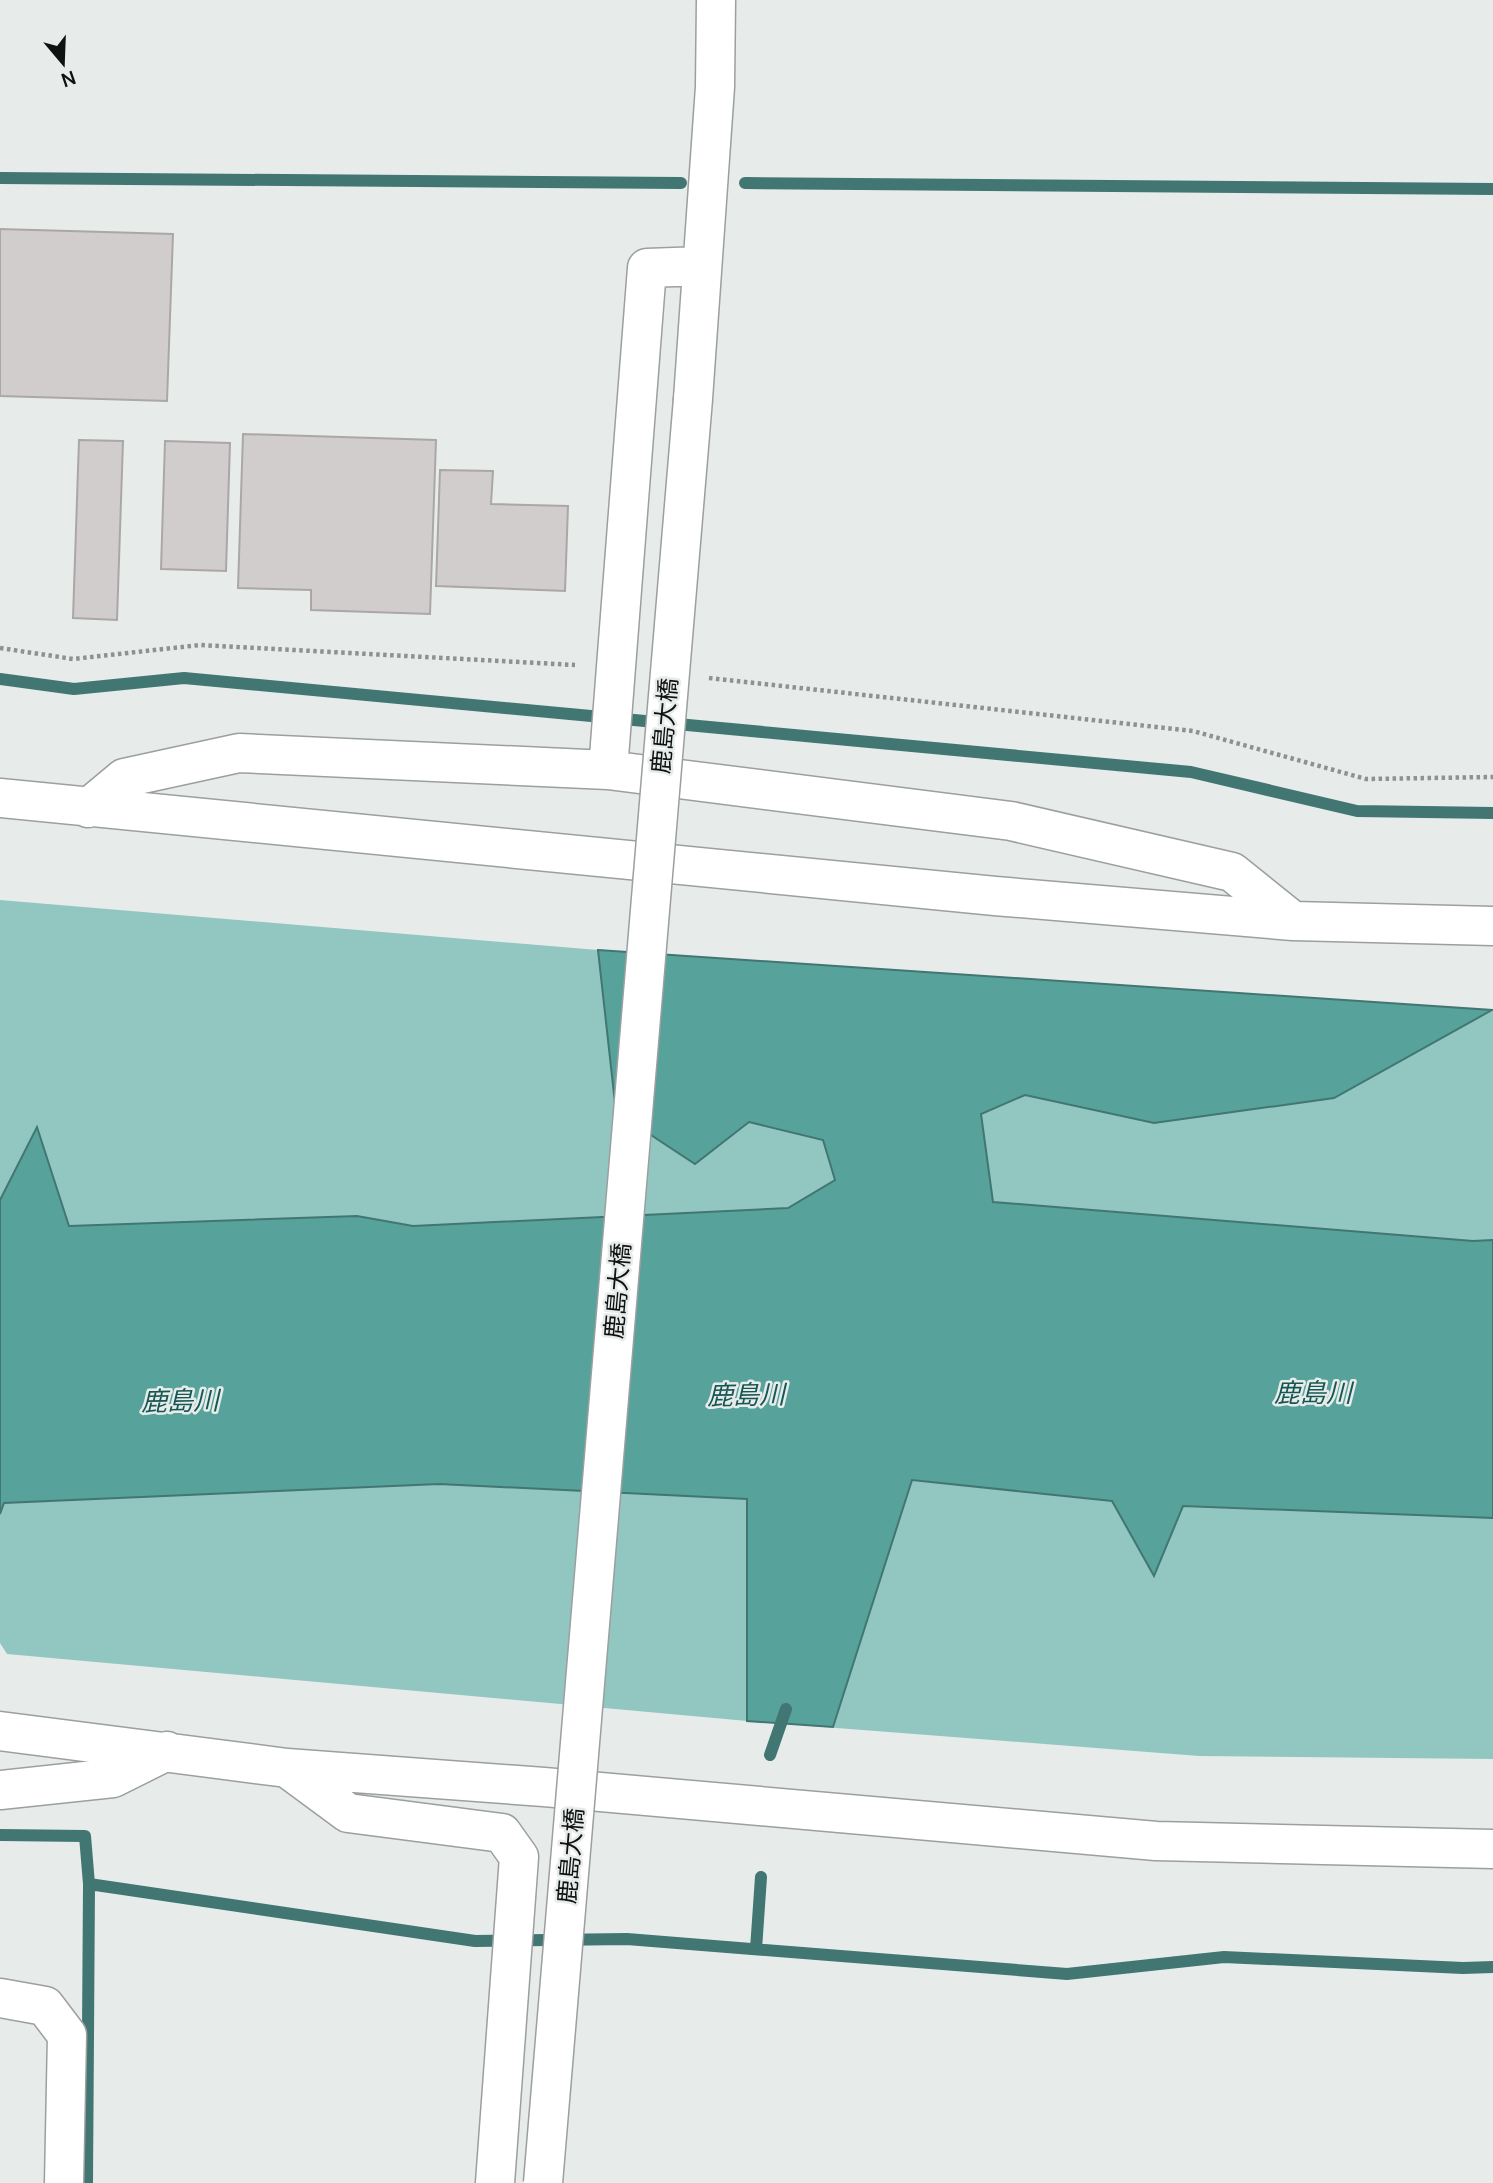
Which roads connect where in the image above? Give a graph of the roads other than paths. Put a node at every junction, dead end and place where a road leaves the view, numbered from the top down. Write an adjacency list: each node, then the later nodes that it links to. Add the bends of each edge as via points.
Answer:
1 (716, 0): 2 (street, 鹿島大橋, via 715,88)
2 (702, 266): 3 (street, via 647,268); 16 (street, 鹿島大橋, bridge)
3 (608, 758): 5 (street, via 239,753 124,778); 6 (street, via 1011,821 1232,872)
4 (0, 798): 5 (street)
5 (88, 808): 6 (street)
6 (1293, 921): 7 (street)
7 (1493, 926)
8 (0, 1731): 9 (street)
9 (167, 1751): 10 (street); 11 (street, via 114,1778)
10 (287, 1768): 12 (street, via 1156,1841); 15 (street, via 348,1813 502,1833 519,1857)
11 (0, 1790)
12 (1493, 1849)
13 (0, 1998): 14 (street, via 45,2006 67,2035)
14 (64, 2183)
15 (495, 2183)
16 (543, 2183)

